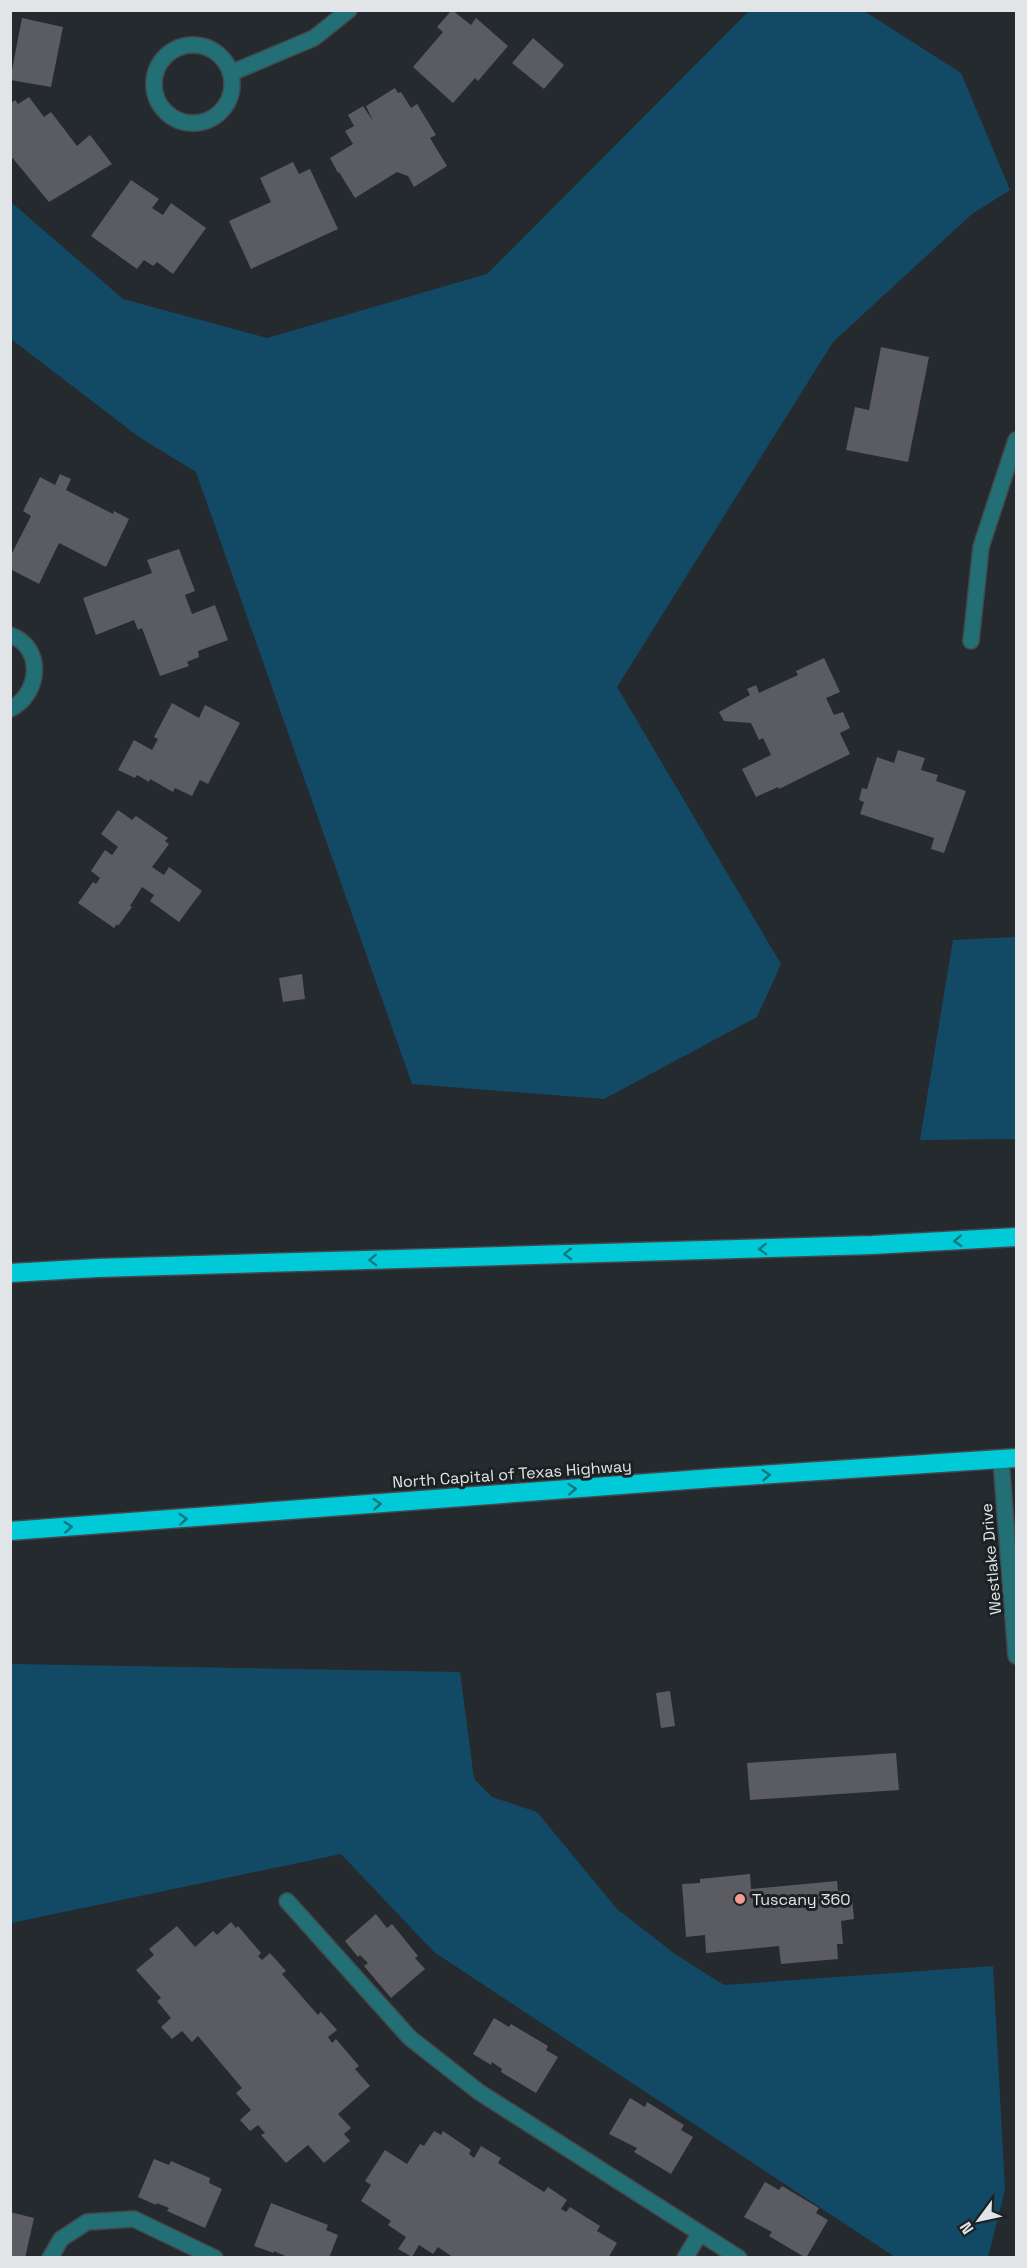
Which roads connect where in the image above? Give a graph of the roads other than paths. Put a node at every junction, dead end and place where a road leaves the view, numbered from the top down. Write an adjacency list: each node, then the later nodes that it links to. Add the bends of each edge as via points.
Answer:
1 (349, 10): 2 (street, via 314,38)
2 (231, 73): 2 (street, via 212,49 198,44 182,46 168,52 159,64 155,94 173,118 188,123 204,122 227,103)
3 (1017, 440): 5 (street, via 981,547)
4 (10, 635): 6 (street, via 27,648 34,663 35,679 29,694)
5 (971, 641)
6 (10, 709)
7 (1017, 1237): 8 (highway, one-way to 8)
8 (10, 1273)
9 (1009, 1459): 10 (highway, North Capital of Texas Highway, one-way to 9); 11 (street, Westlake Drive)
10 (10, 1531)
11 (1017, 1656)
12 (287, 1901): 13 (street, via 410,2038 479,2092)
13 (700, 2233): 16 (street); 17 (street)
14 (50, 2258): 15 (street, via 61,2239 87,2222 134,2219)
15 (215, 2258)
16 (685, 2258)
17 (739, 2258)

